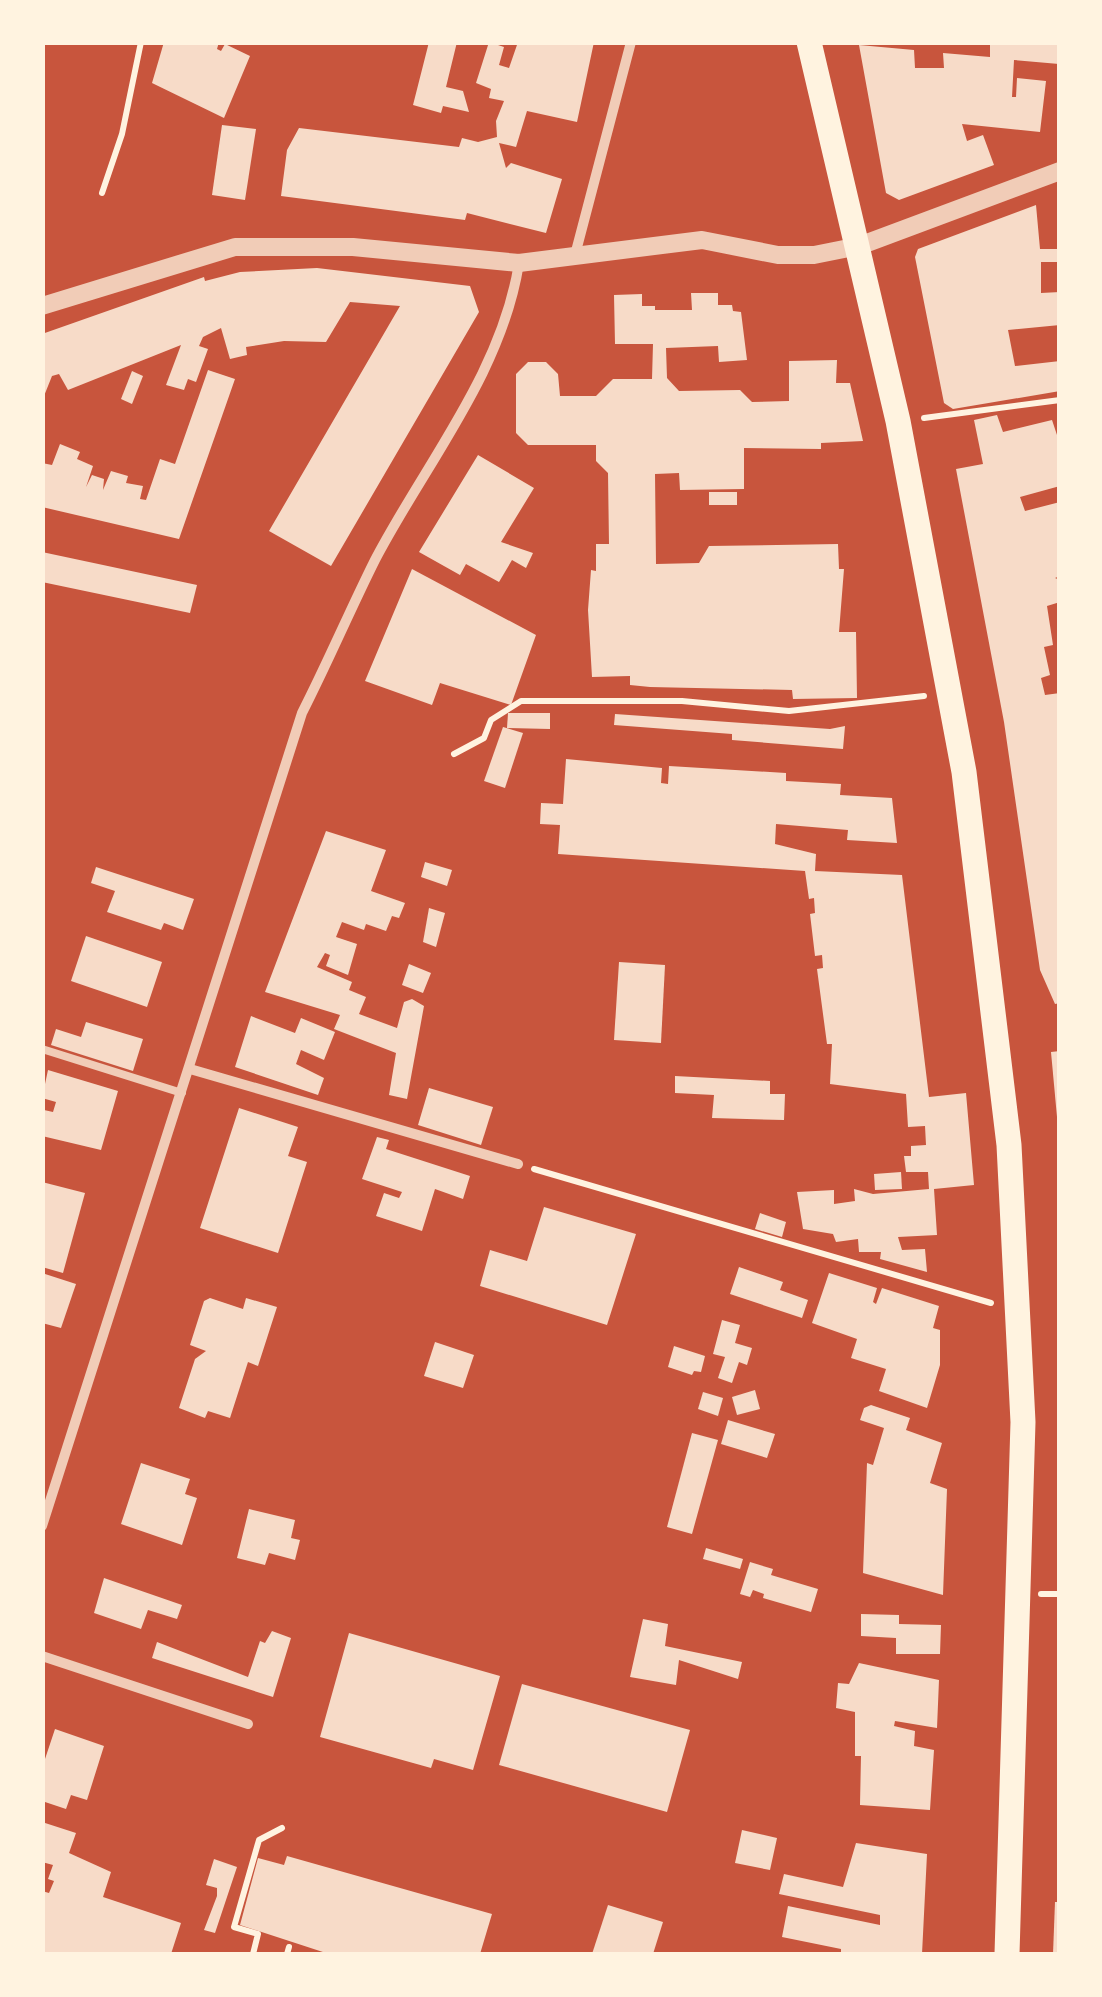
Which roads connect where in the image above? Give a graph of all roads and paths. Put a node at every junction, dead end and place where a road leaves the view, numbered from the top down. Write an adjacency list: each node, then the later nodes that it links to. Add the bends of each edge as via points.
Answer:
1 (141, 42): 5 (path)
2 (630, 42): 7 (street)
3 (809, 42): 6 (main road)
4 (1060, 171): 6 (street)
5 (102, 193)
6 (859, 246): 7 (street, via 778,256 702,240); 11 (main road)
7 (576, 256): 8 (street)
8 (519, 263): 9 (street, via 353,247 235,247); 15 (street, via 486,368 374,562 302,712)
9 (42, 306)
10 (1060, 400): 11 (path)
11 (898, 421): 12 (main road)
12 (949, 692): 13 (path, via 789,712 682,701 521,701 491,720 484,738); 18 (main road, via 987,954)
13 (454, 754)
14 (42, 1049): 16 (lane)
15 (190, 1069): 16 (street); 17 (street)
16 (182, 1092): 19 (street)
17 (518, 1164): 18 (path)
18 (1020, 1309): 24 (main road, via 1020,1593)
19 (42, 1526)
20 (42, 1656): 21 (street)
21 (248, 1724)
22 (282, 1828): 23 (path, via 259,1840 234,1927 258,1934)
23 (253, 1954)
24 (1007, 1954)

